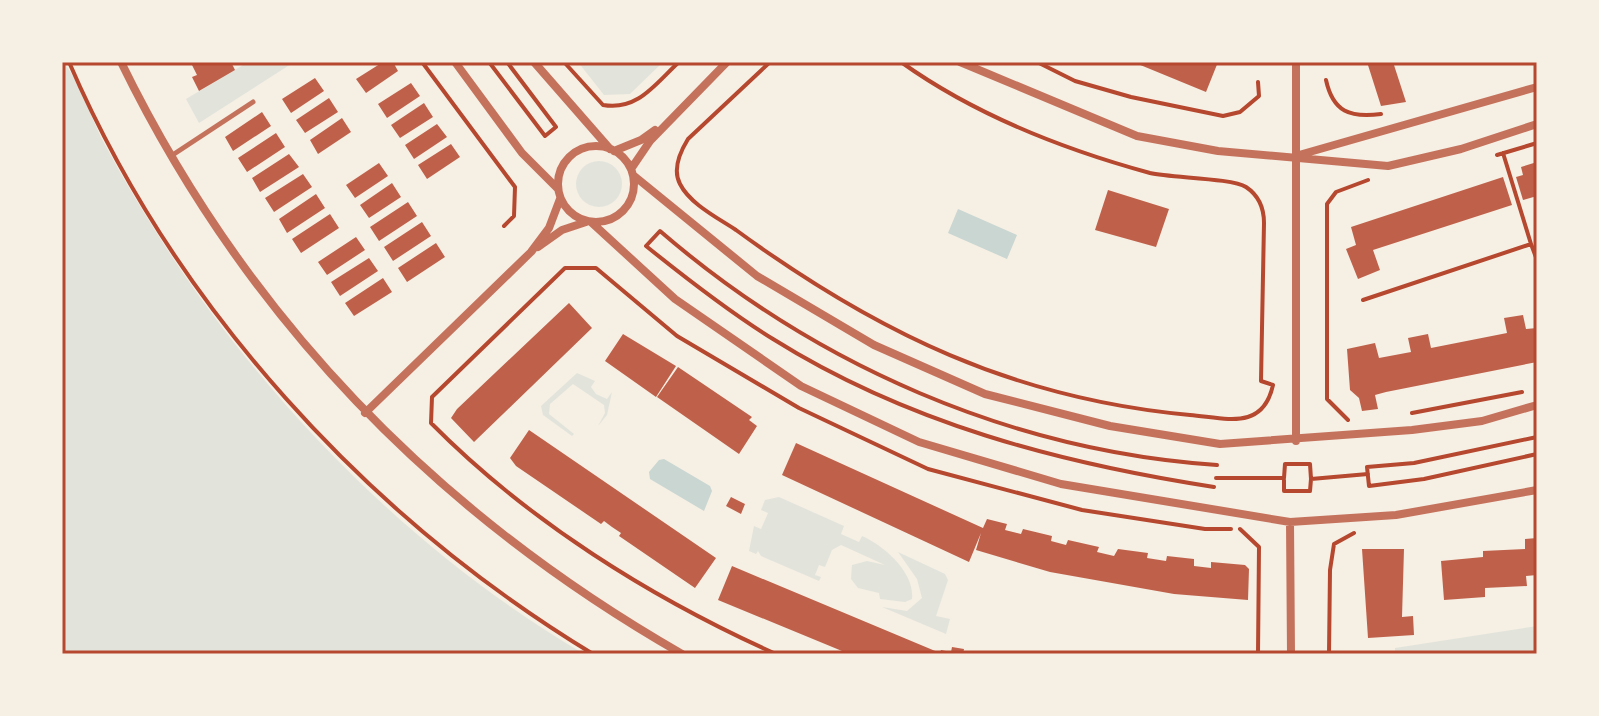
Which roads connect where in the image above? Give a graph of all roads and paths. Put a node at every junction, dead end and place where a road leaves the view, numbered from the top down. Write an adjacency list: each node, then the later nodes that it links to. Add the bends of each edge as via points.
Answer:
1 (69, 62): 57 (path, via 152,220 240,344 337,451 433,539)
2 (121, 62): 25 (street)
3 (422, 62): 31 (path, via 515,187 514,216)
4 (455, 62): 29 (street)
5 (489, 62): 6 (path, via 545,136 556,127)
6 (507, 62)
7 (534, 62): 23 (street)
8 (564, 62): 9 (path, via 603,105 621,108 642,99)
9 (679, 62)
10 (727, 62): 21 (street)
11 (770, 62): 12 (path, via 688,139 679,155 680,186 745,237 818,288 960,363 1143,411 1243,420 1261,411 1273,385 1261,381 1264,223 1257,197 1243,185 1155,174 1045,141)
12 (901, 62)
13 (960, 62): 26 (street, via 1137,136 1218,151)
14 (1037, 62): 17 (path, via 1075,81 1223,116 1240,112 1259,96)
15 (1296, 62): 26 (street)
16 (1326, 80): 20 (path, via 1330,96 1345,112)
17 (1258, 82)
18 (1537, 87): 26 (street)
19 (253, 102): 25 (lane)
20 (1369, 116)
21 (671, 119): 23 (street, via 641,140); 27 (street)
22 (1537, 124): 26 (street, via 1388,166)
23 (612, 150): 27 (street); 29 (street, via 589,147 571,156 559,177)
24 (1503, 153): 34 (path)
25 (170, 157): 42 (street, via 277,314)
26 (1295, 157): 46 (street)
27 (632, 172): 30 (street, via 633,193 626,208 614,218); 46 (street, via 757,276 874,345 985,394 1110,426 1220,444)
28 (1372, 179): 44 (path, via 1350,184 1327,204 1327,399 1346,420)
29 (559, 194): 30 (street, via 571,213); 36 (street, via 549,228)
30 (589, 222): 36 (street, via 562,230); 54 (street, via 675,299 801,386 919,442 1061,484)
31 (504, 226)
32 (660, 231): 52 (path, via 646,246 734,314 829,371 915,411 1030,450)
33 (1537, 233): 34 (path)
34 (1530, 235): 35 (path)
35 (1531, 244): 37 (path); 39 (path)
36 (531, 252): 42 (street)
37 (1537, 260)
38 (613, 284): 59 (path, via 596,268 565,268 432,397 431,423 511,493 643,587)
39 (1363, 300)
40 (1534, 389): 43 (path)
41 (1537, 405): 46 (street, via 1482,421)
42 (365, 413): 58 (street, via 492,528 570,585)
43 (1406, 414)
44 (1360, 421)
45 (1537, 437): 48 (path, via 1426,461 1367,467)
46 (1296, 441)
47 (1537, 454): 48 (path, via 1369,486)
48 (1368, 474): 51 (path)
49 (1216, 478): 50 (path)
50 (1284, 478): 51 (path, via 1284,491 1310,491); 51 (path, via 1285,464 1310,464)
51 (1311, 479)
52 (1214, 487)
53 (1537, 490): 54 (street, via 1396,515)
54 (1290, 522): 61 (street)
55 (1205, 529): 60 (path, via 1238,529 1259,547)
56 (1365, 531): 62 (path, via 1334,544)
57 (593, 654)
58 (682, 654)
59 (776, 654)
60 (1258, 654)
61 (1291, 654)
62 (1329, 654)

